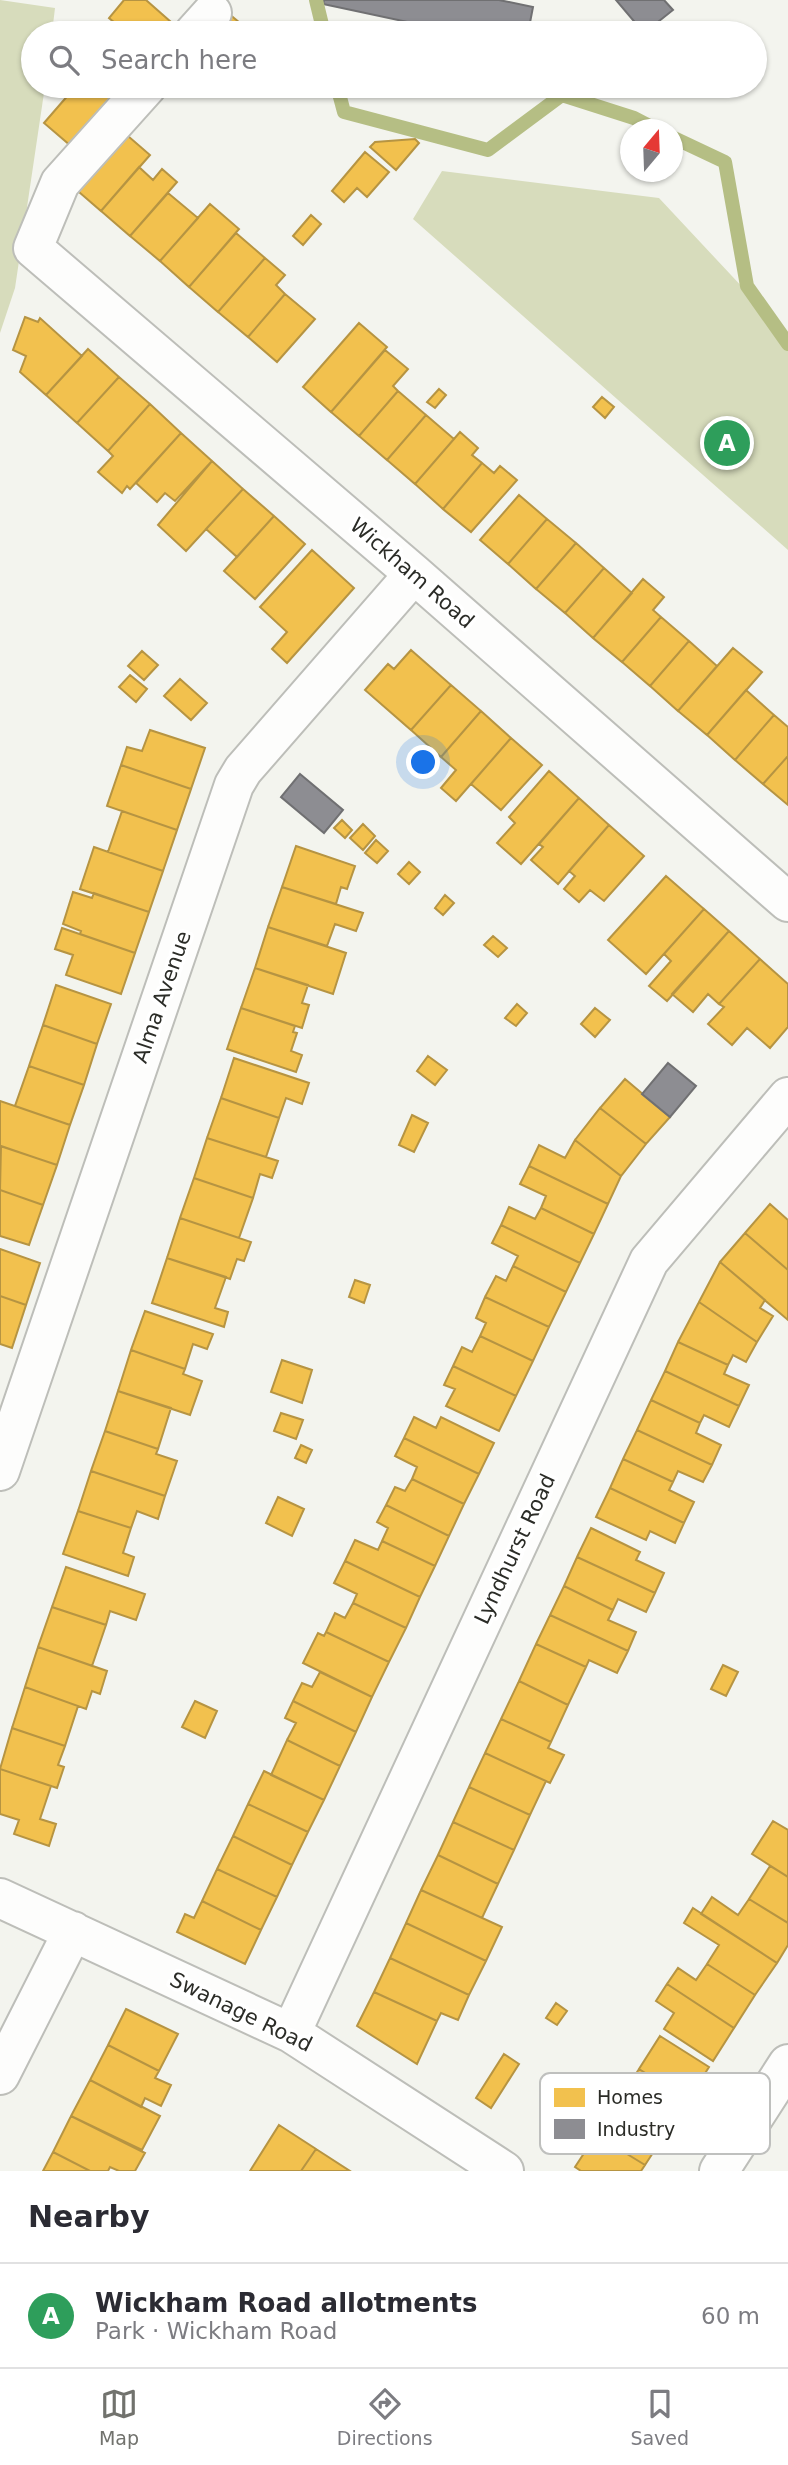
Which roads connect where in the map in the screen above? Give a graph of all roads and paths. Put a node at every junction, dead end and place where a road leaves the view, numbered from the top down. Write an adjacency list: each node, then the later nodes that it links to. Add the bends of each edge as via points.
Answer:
1 (136, 98): 2 (street, Wickham Road, via 60,183 33,248)
2 (414, 574): 3 (street, Wickham Road); 5 (street, Alma Avenue, via 234,785)
3 (788, 902)
4 (788, 1097): 8 (street, Lyndhurst Road, via 649,1261)
5 (0, 1471)
6 (0, 1898): 7 (street, Swanage Road)
7 (73, 1931): 8 (street, Swanage Road); 10 (street)
8 (291, 2033): 13 (street, Swanage Road)
9 (788, 2064): 11 (street)
10 (0, 2076)
11 (770, 2092)
12 (730, 2154): 14 (street)
13 (504, 2171)
14 (719, 2171)

